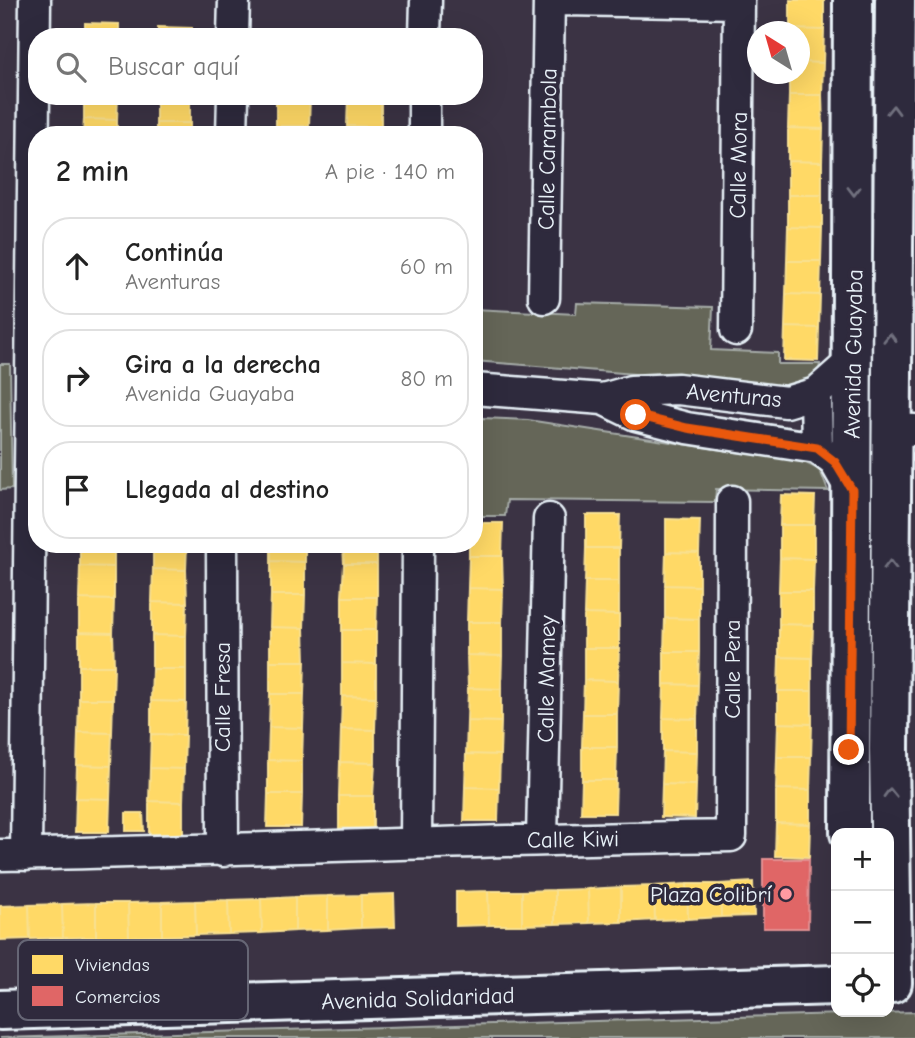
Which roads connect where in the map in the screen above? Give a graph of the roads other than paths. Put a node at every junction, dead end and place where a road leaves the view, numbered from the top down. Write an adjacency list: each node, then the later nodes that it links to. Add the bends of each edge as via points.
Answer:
1 (35, 0): 9 (street)
2 (234, 0): 10 (street)
3 (426, 0): 11 (street)
4 (549, 0): 20 (street, Calle Carambola)
5 (564, 0): 8 (street)
6 (853, 0): 19 (street, Avenida Guayaba, one-way to 19)
7 (895, 0): 18 (street, Avenida Guayaba, one-way to 7)
8 (739, 1): 21 (street, Calle Mora)
9 (35, 28)
10 (233, 28)
11 (425, 28)
12 (35, 105): 15 (street)
13 (233, 105): 16 (street)
14 (424, 105): 17 (street)
15 (35, 126)
16 (232, 126)
17 (424, 126)
18 (891, 250): 19 (street); 26 (street, Avenida Guayaba, one-way to 18)
19 (854, 251): 22 (street, Avenida Guayaba)
20 (544, 298)
21 (736, 330)
22 (853, 360): 24 (street, Aventuras); 28 (street, Avenida Guayaba)
23 (483, 390): 25 (street, Aventuras)
24 (816, 393): 25 (street, Aventuras, via 786,402 678,389 631,391); 27 (street)
25 (603, 399): 27 (street, Aventuras, via 636,415 687,428)
26 (903, 412): 34 (street, Avenida Guayaba, one-way to 26)
27 (817, 448): 28 (street, via 835,462)
28 (852, 490): 35 (street, Avenida Guayaba)
29 (732, 501): 37 (street, Calle Pera)
30 (549, 519): 38 (street, Calle Mamey)
31 (29, 553): 41 (street)
32 (222, 553): 40 (street, Calle Fresa)
33 (418, 553): 39 (street)
34 (889, 749): 35 (street); 43 (street, Avenida Guayaba, one-way to 34)
35 (849, 750): 36 (street, Avenida Guayaba)
36 (850, 828)
37 (731, 836): 38 (street, Calle Kiwi)
38 (542, 839): 39 (street, Calle Kiwi)
39 (416, 842): 40 (street, Calle Kiwi)
40 (223, 850): 41 (street, Calle Kiwi)
41 (13, 855)
42 (831, 972): 45 (street, Avenida Solidaridad)
43 (899, 976)
44 (831, 985): 48 (street, Avenida Solidaridad)
45 (248, 987)
46 (0, 994): 47 (street, Avenida Solidaridad)
47 (18, 994)
48 (248, 1003)
49 (18, 1009): 50 (street, Avenida Solidaridad)
50 (0, 1010)

